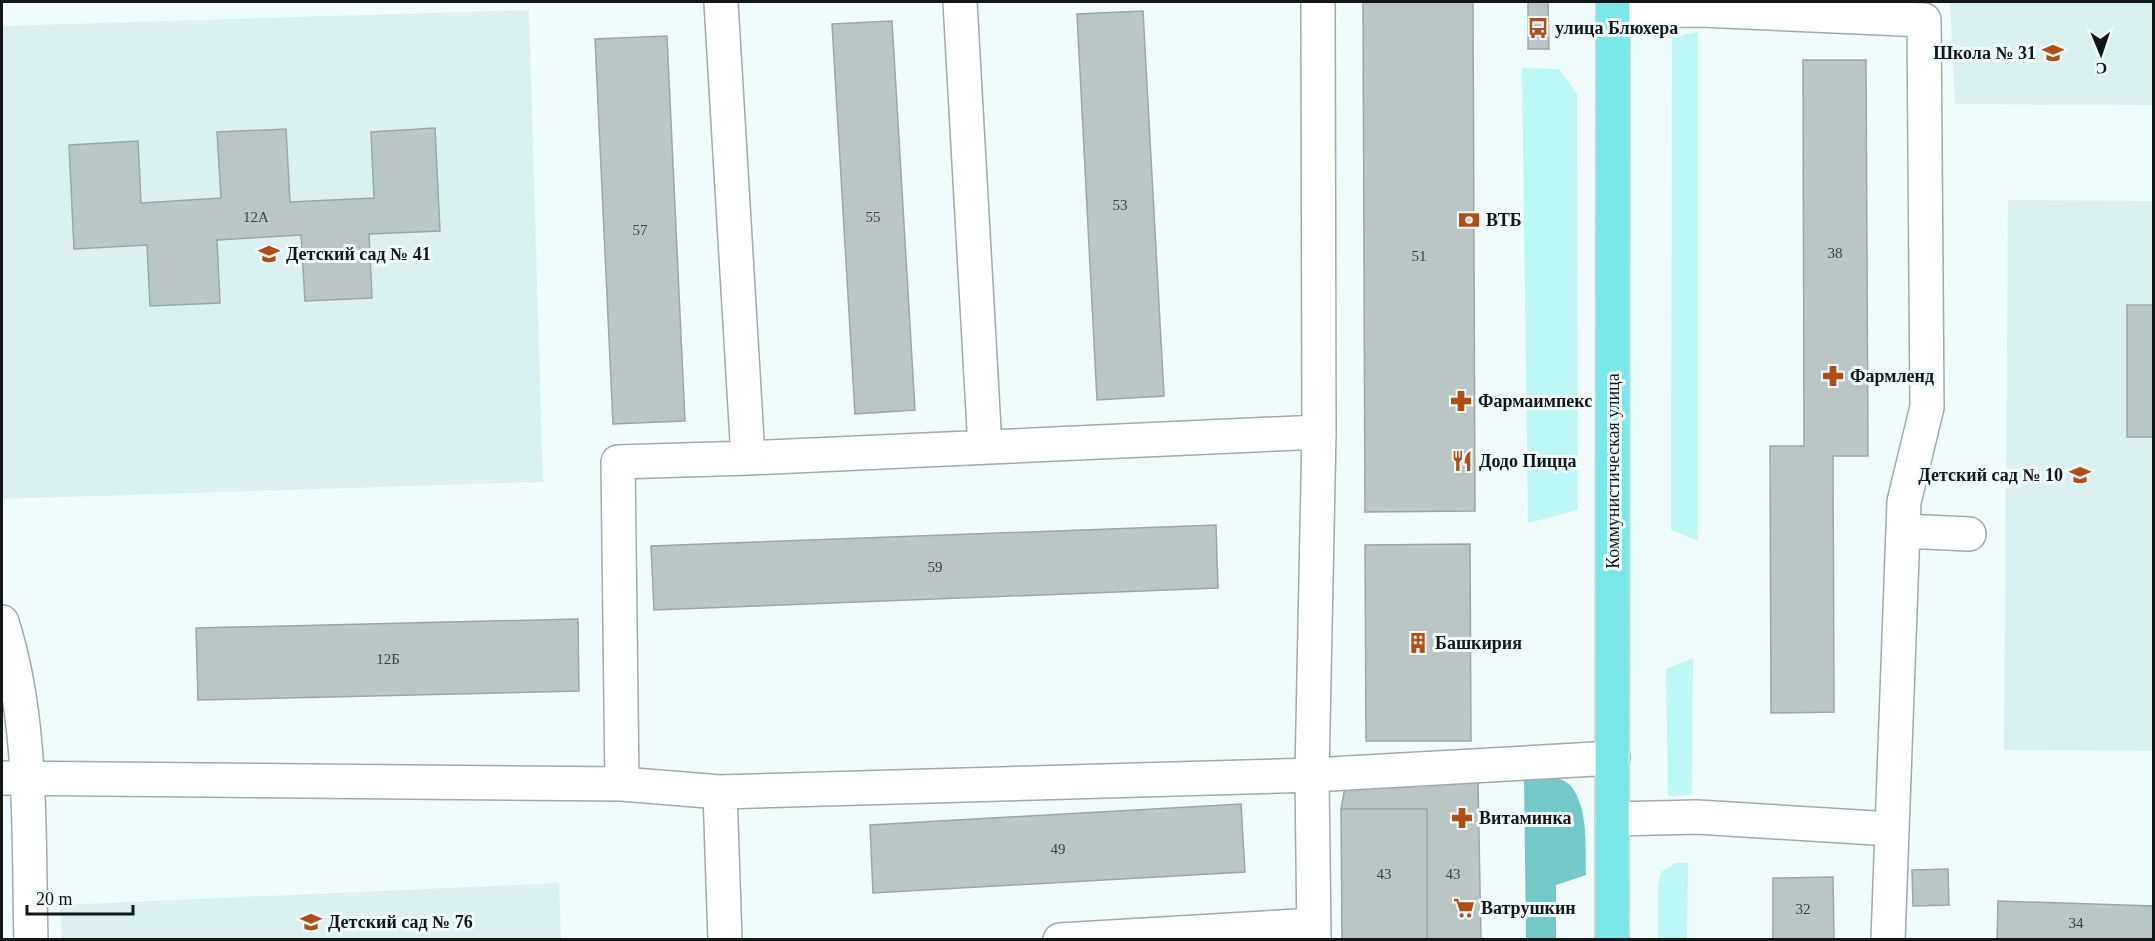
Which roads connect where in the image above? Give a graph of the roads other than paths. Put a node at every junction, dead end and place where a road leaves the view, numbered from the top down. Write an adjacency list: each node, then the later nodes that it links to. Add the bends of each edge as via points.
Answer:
1 (722, 2): 7 (lane)
2 (960, 2): 6 (lane)
3 (1318, 2): 5 (lane)
4 (1613, 6): 8 (lane, via 1924,20 1927,407 1904,502); 11 (main road, Коммунистическая улица)
5 (1319, 432): 6 (lane); 12 (lane)
6 (985, 447): 7 (lane)
7 (748, 458): 14 (lane, via 618,462)
8 (1903, 531): 9 (lane); 17 (lane)
9 (1969, 534)
10 (2, 622): 13 (lane, via 13,658)
11 (1613, 758): 12 (lane); 16 (main road, Коммунистическая улица)
12 (1312, 775): 15 (lane); 18 (lane)
13 (14, 778): 14 (lane); 20 (lane)
14 (622, 784): 15 (lane)
15 (720, 792): 21 (lane)
16 (1612, 819): 17 (lane, via 1697,817); 23 (main road, Коммунистическая улица)
17 (1891, 829): 19 (lane)
18 (1314, 932): 22 (lane)
19 (1893, 936)
20 (31, 939)
21 (725, 939)
22 (1060, 939)
23 (1612, 939)

